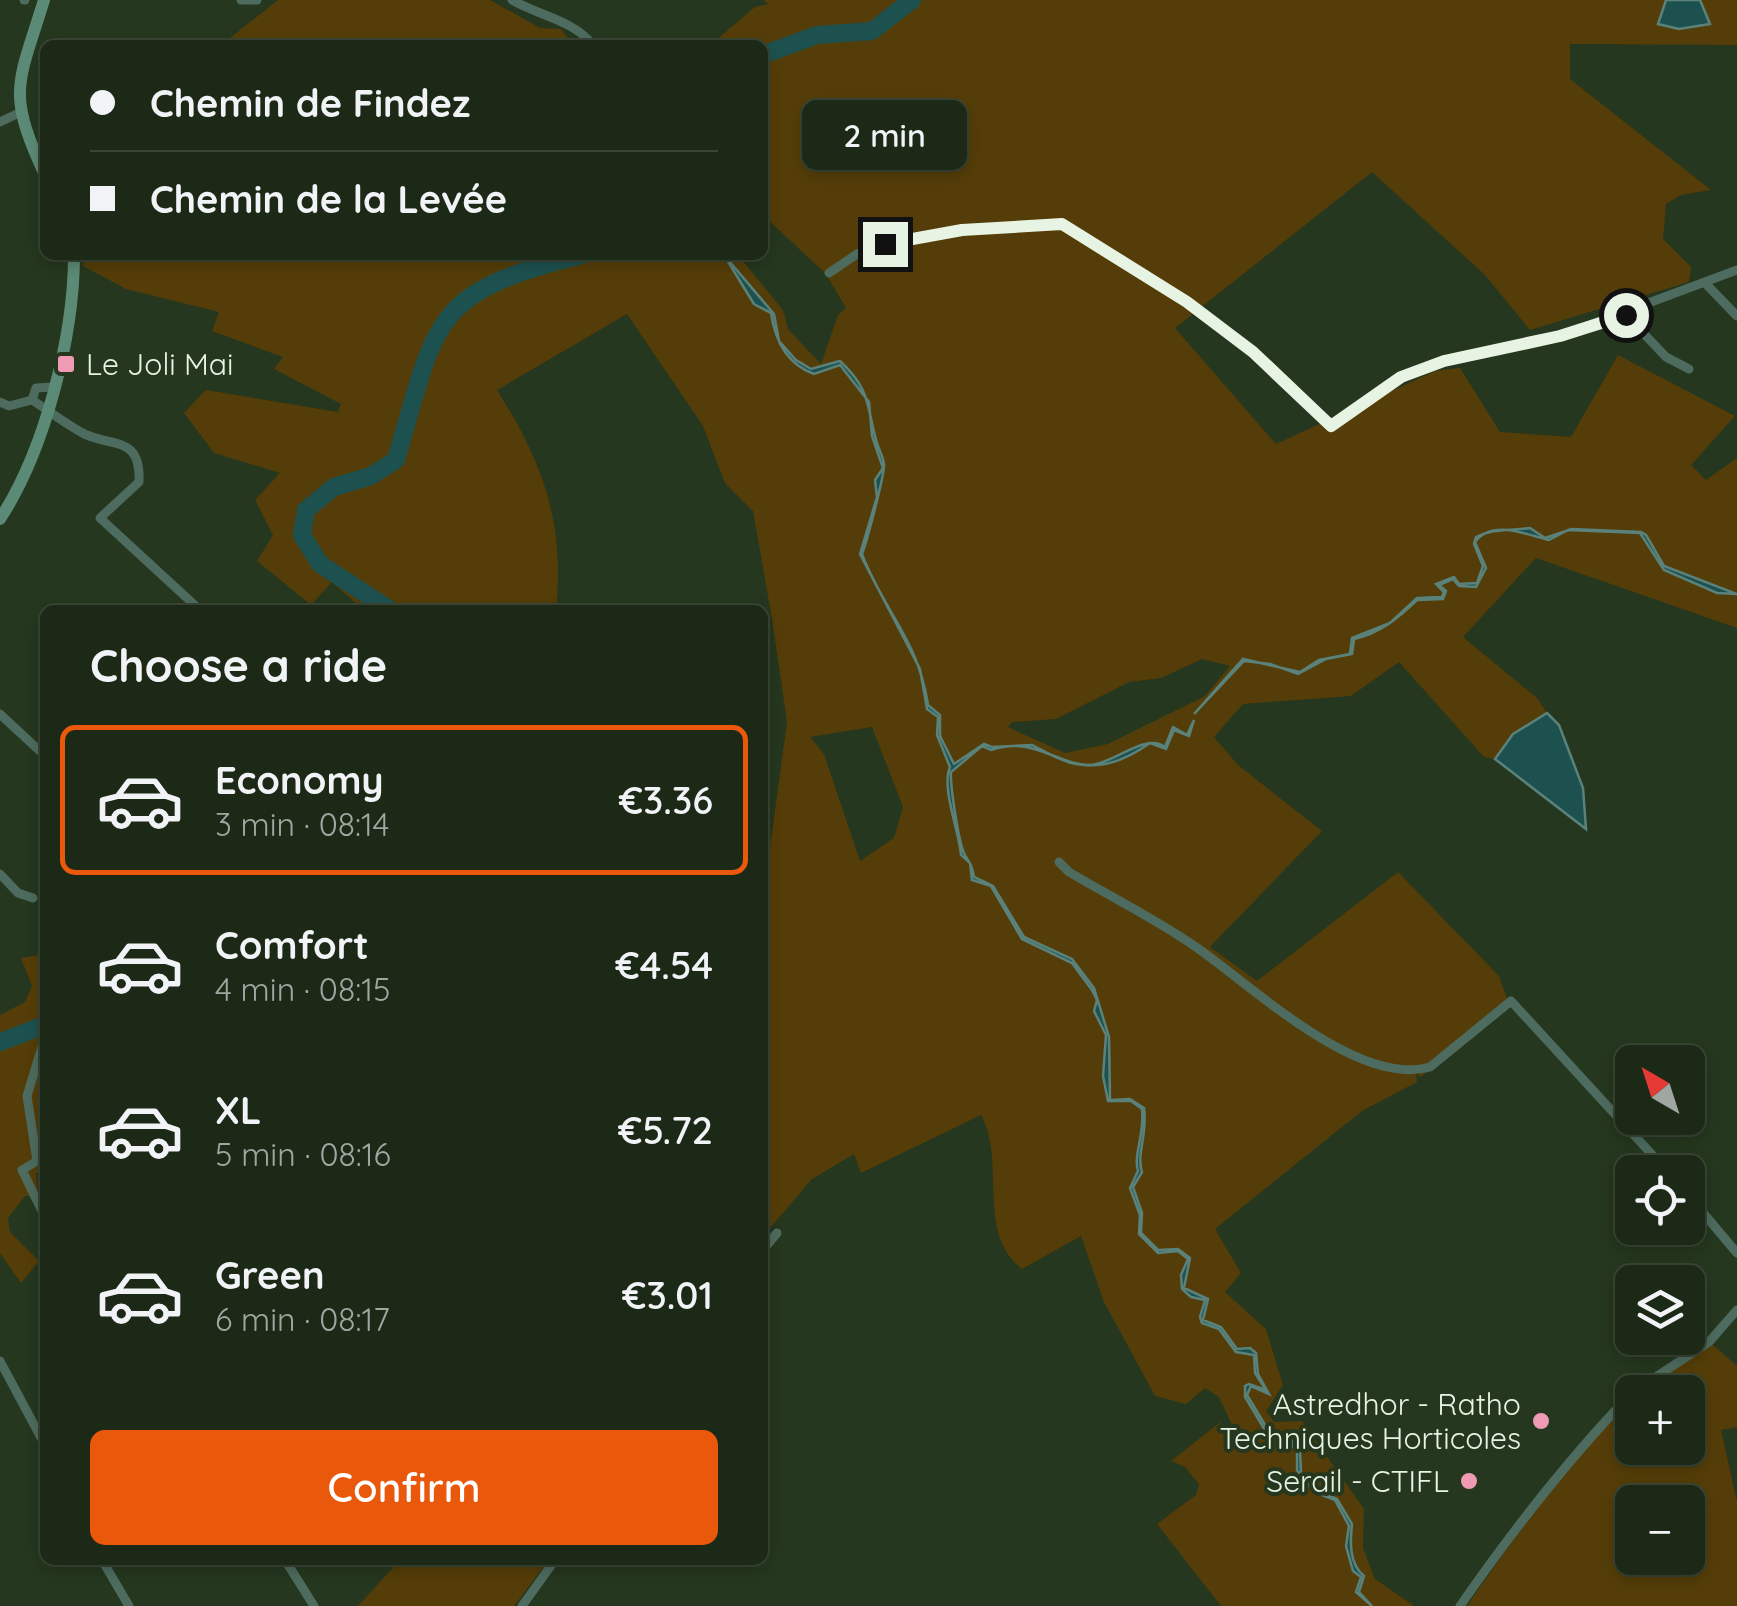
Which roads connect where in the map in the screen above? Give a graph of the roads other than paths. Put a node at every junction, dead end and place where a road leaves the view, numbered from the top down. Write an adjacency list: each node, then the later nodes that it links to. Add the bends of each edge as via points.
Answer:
1 (44, 0): 6 (main road, via 20,77)
2 (241, 0): 3 (street)
3 (257, 0)
4 (512, 0): 5 (street, via 564,21)
5 (587, 40)
6 (18, 113): 7 (street); 8 (main road)
7 (0, 122)
8 (40, 164)
9 (74, 260): 16 (main road, via 72,312)
10 (1737, 270): 12 (street)
11 (829, 272): 13 (street, via 885,244 962,230 1062,224 1214,322 1331,426 1401,377)
12 (1706, 284): 13 (street); 14 (street)
13 (1626, 315): 15 (street, via 1666,357)
14 (1737, 316)
15 (1689, 369)
16 (52, 387): 17 (street, via 36,388); 19 (main road)
17 (32, 400): 18 (street); 19 (street)
18 (0, 402)
19 (46, 408): 20 (main road, via 25,476); 21 (street, via 134,456 139,482 100,518)
20 (0, 519)
21 (195, 605)
22 (0, 714): 23 (street)
23 (40, 751)
24 (1059, 862): 28 (street, via 1195,946 1309,1030 1386,1065 1430,1067 1511,1001)
25 (0, 874): 26 (street)
26 (33, 898)
27 (40, 1053): 29 (street, via 27,1096 37,1161 22,1170)
28 (1652, 1155)
29 (40, 1207)
30 (1705, 1214): 33 (street)
31 (777, 1233): 32 (street)
32 (768, 1244)
33 (1737, 1253)
34 (1737, 1310): 36 (street, via 1709,1342)
35 (0, 1361): 38 (street)
36 (1660, 1375)
37 (1615, 1411): 45 (street, via 1525,1512)
38 (40, 1436)
39 (105, 1565): 42 (street)
40 (288, 1565): 43 (street)
41 (551, 1565): 44 (street)
42 (129, 1606)
43 (314, 1606)
44 (522, 1606)
45 (1460, 1606)

